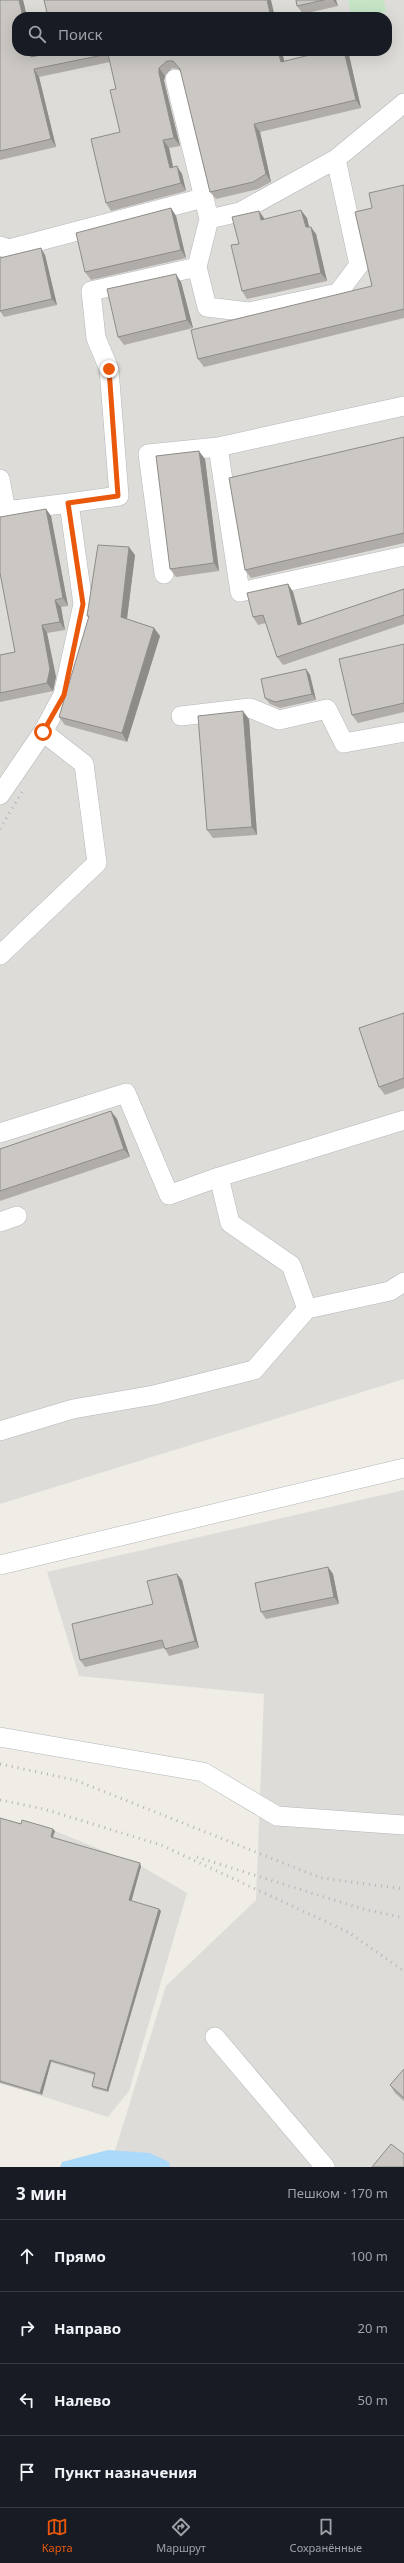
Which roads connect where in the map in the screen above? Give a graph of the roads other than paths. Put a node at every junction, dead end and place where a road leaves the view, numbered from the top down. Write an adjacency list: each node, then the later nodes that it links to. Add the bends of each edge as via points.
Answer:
1 (175, 80): 4 (lane)
2 (404, 103): 3 (lane)
3 (336, 159): 5 (lane, via 240,212); 7 (lane, via 359,264 338,293 249,312 207,307)
4 (203, 198): 5 (lane); 6 (lane, via 9,249)
5 (209, 219): 7 (lane)
6 (0, 246)
7 (197, 267): 11 (lane, via 91,291 96,338 109,369 118,496)
8 (404, 406): 9 (lane)
9 (218, 447): 13 (lane, via 240,592); 14 (lane, via 148,454)
10 (0, 479): 12 (lane)
11 (68, 503): 12 (lane); 16 (lane, via 83,604 64,695)
12 (3, 511)
13 (404, 556)
14 (164, 574)
15 (181, 716): 17 (lane, via 250,708 279,720 327,709 344,743)
16 (43, 732): 18 (lane); 19 (lane, via 84,764 97,863)
17 (404, 732)
18 (0, 795)
19 (0, 955)
20 (404, 1120): 22 (lane)
21 (0, 1133): 22 (lane, via 126,1093 169,1195)
22 (219, 1177): 24 (lane, via 230,1223 291,1265)
23 (404, 1282): 24 (lane, via 390,1291)
24 (307, 1309): 25 (lane, via 254,1370 154,1395 73,1409)
25 (0, 1431)
26 (404, 1468): 27 (lane)
27 (0, 1565)
28 (0, 1737): 29 (lane, via 202,1772 277,1816)
29 (404, 1825)
30 (215, 2036): 31 (lane)
31 (325, 2167)

